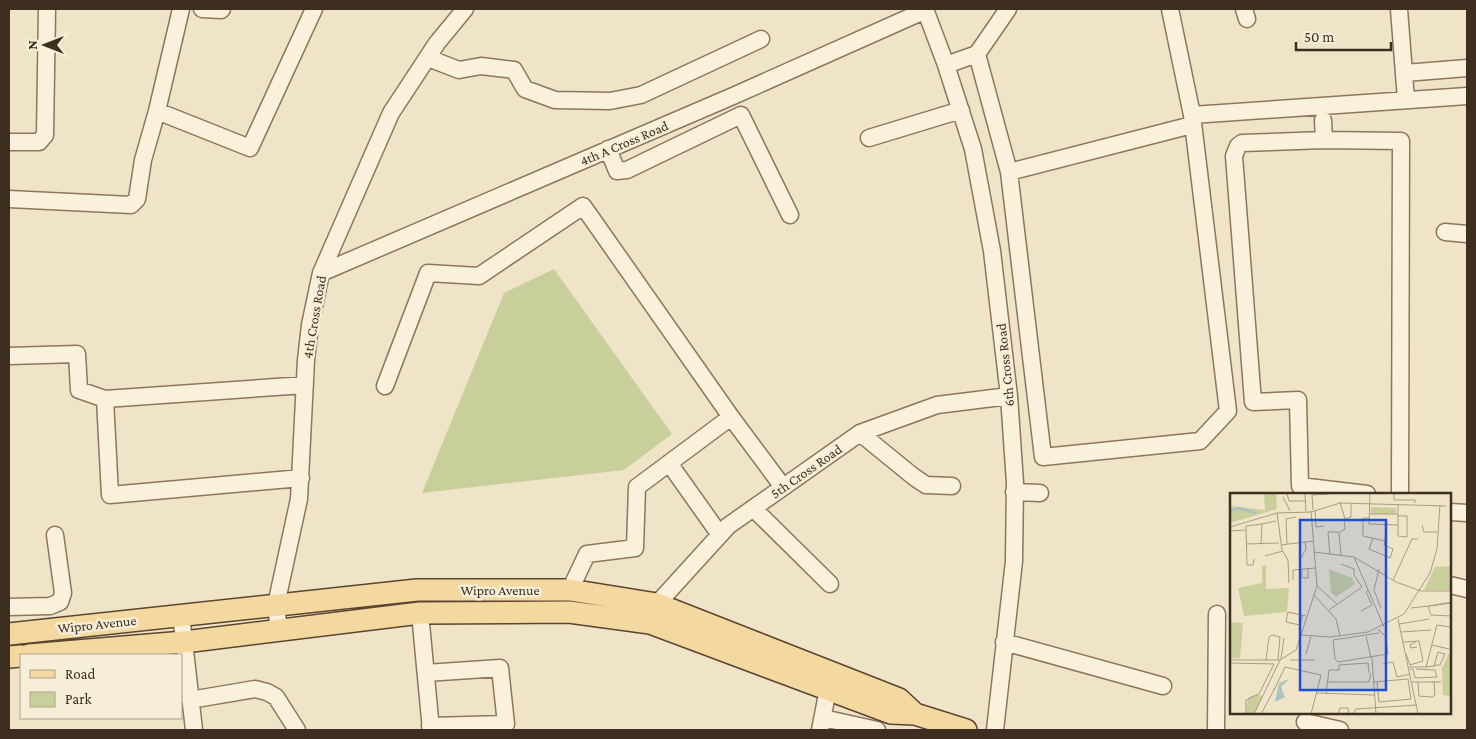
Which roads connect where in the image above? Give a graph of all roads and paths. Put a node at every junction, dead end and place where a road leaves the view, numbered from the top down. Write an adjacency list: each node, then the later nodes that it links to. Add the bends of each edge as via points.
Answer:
1 (47, 9): 27 (street, via 45,135 39,142)
2 (180, 9): 21 (street)
3 (202, 9): 4 (street)
4 (222, 9)
5 (314, 9): 21 (street, via 250,148)
6 (465, 9): 13 (street, 4th Cross Road)
7 (1008, 9): 12 (street)
8 (1170, 9): 23 (street)
9 (1399, 9): 16 (street)
10 (926, 10): 14 (street, 6th Cross Road); 17 (street, 4th A Cross Road)
11 (761, 39): 13 (street, via 641,95 610,101 555,100 525,89 514,70 481,66 459,70)
12 (977, 54): 14 (street); 29 (street)
13 (428, 58): 34 (street, 4th Cross Road, via 391,113)
14 (946, 65): 20 (street, 6th Cross Road)
15 (1467, 68): 16 (street)
16 (1405, 73): 19 (street)
17 (733, 96): 22 (street); 28 (street, 4th A Cross Road)
18 (1467, 96): 19 (street)
19 (1406, 100): 23 (street)
20 (961, 110): 25 (street); 38 (street, 6th Cross Road, via 992,251)
21 (157, 111): 30 (street, via 137,199 131,205)
22 (741, 115): 28 (street, via 627,170 617,171); 31 (street)
23 (1192, 120): 29 (street); 29 (street, via 1228,411 1200,441 1043,457)
24 (1323, 120): 26 (street)
25 (869, 138)
26 (1324, 140): 48 (street, via 1242,143 1234,156 1254,402 1298,400 1300,486); 49 (street, via 1401,141)
27 (9, 142)
28 (608, 149): 34 (street, 4th A Cross Road)
29 (1009, 172)
30 (9, 199)
31 (790, 215)
32 (1444, 232): 33 (street)
33 (1467, 234)
34 (321, 273): 36 (street, 4th Cross Road, via 310,325)
35 (9, 356): 39 (street, via 77,354 79,390)
36 (305, 385): 39 (street); 43 (street, 4th Cross Road)
37 (385, 386): 40 (street, via 428,273 479,276 583,206)
38 (1009, 396): 41 (street, 5th Cross Road, via 937,405); 46 (street, 6th Cross Road)
39 (105, 399): 43 (street, via 110,495)
40 (731, 417): 42 (street); 44 (street)
41 (860, 432): 44 (street, 5th Cross Road); 45 (street, via 926,485)
42 (669, 463): 54 (street); 58 (street, via 637,487 635,548 587,554)
43 (301, 478): 59 (street, 4th Cross Road)
44 (783, 486): 50 (street, 5th Cross Road)
45 (952, 486)
46 (1014, 492): 47 (street); 68 (street, 6th Cross Road, via 1014,562)
47 (1040, 493)
48 (1360, 493)
49 (1400, 493)
50 (753, 508): 54 (street, 5th Cross Road); 55 (street)
51 (1451, 512): 52 (street)
52 (1467, 513)
53 (55, 535): 60 (street, via 63,593 60,602 50,606)
54 (720, 535): 62 (street, 5th Cross Road)
55 (830, 584)
56 (1451, 585): 57 (street)
57 (1467, 589)
58 (570, 590): 59 (main road, Wipro Avenue, via 417,590); 62 (main road, Wipro Avenue)
59 (276, 605): 64 (main road, Wipro Avenue); 65 (street, 4th Cross Road)
60 (9, 607)
61 (420, 613): 62 (main road, Wipro Avenue); 65 (main road, Wipro Avenue); 70 (street)
62 (654, 613): 72 (main road, Wipro Avenue); 74 (main road, Wipro Avenue, via 899,700)
63 (1217, 614): 83 (street)
64 (181, 615): 66 (main road, Wipro Avenue); 67 (street)
65 (279, 631): 67 (main road, Wipro Avenue)
66 (9, 634)
67 (184, 642): 69 (main road, Wipro Avenue); 73 (street)
68 (1004, 642): 71 (street); 82 (street, 6th Cross Road)
69 (42, 654)
70 (426, 673): 77 (street); 77 (street, via 500,668 506,724)
71 (1163, 686)
72 (828, 689): 74 (main road, Wipro Avenue, via 891,713); 76 (street)
73 (190, 700): 78 (street); 79 (street, via 254,689 267,692 276,697)
74 (915, 714): 81 (main road, Wipro Avenue)
75 (1305, 722): 84 (street)
76 (822, 724): 80 (street)
77 (431, 728)
78 (194, 730)
79 (297, 730)
80 (877, 730)
81 (961, 730)
82 (994, 730)
83 (1216, 730)
84 (1340, 730)

